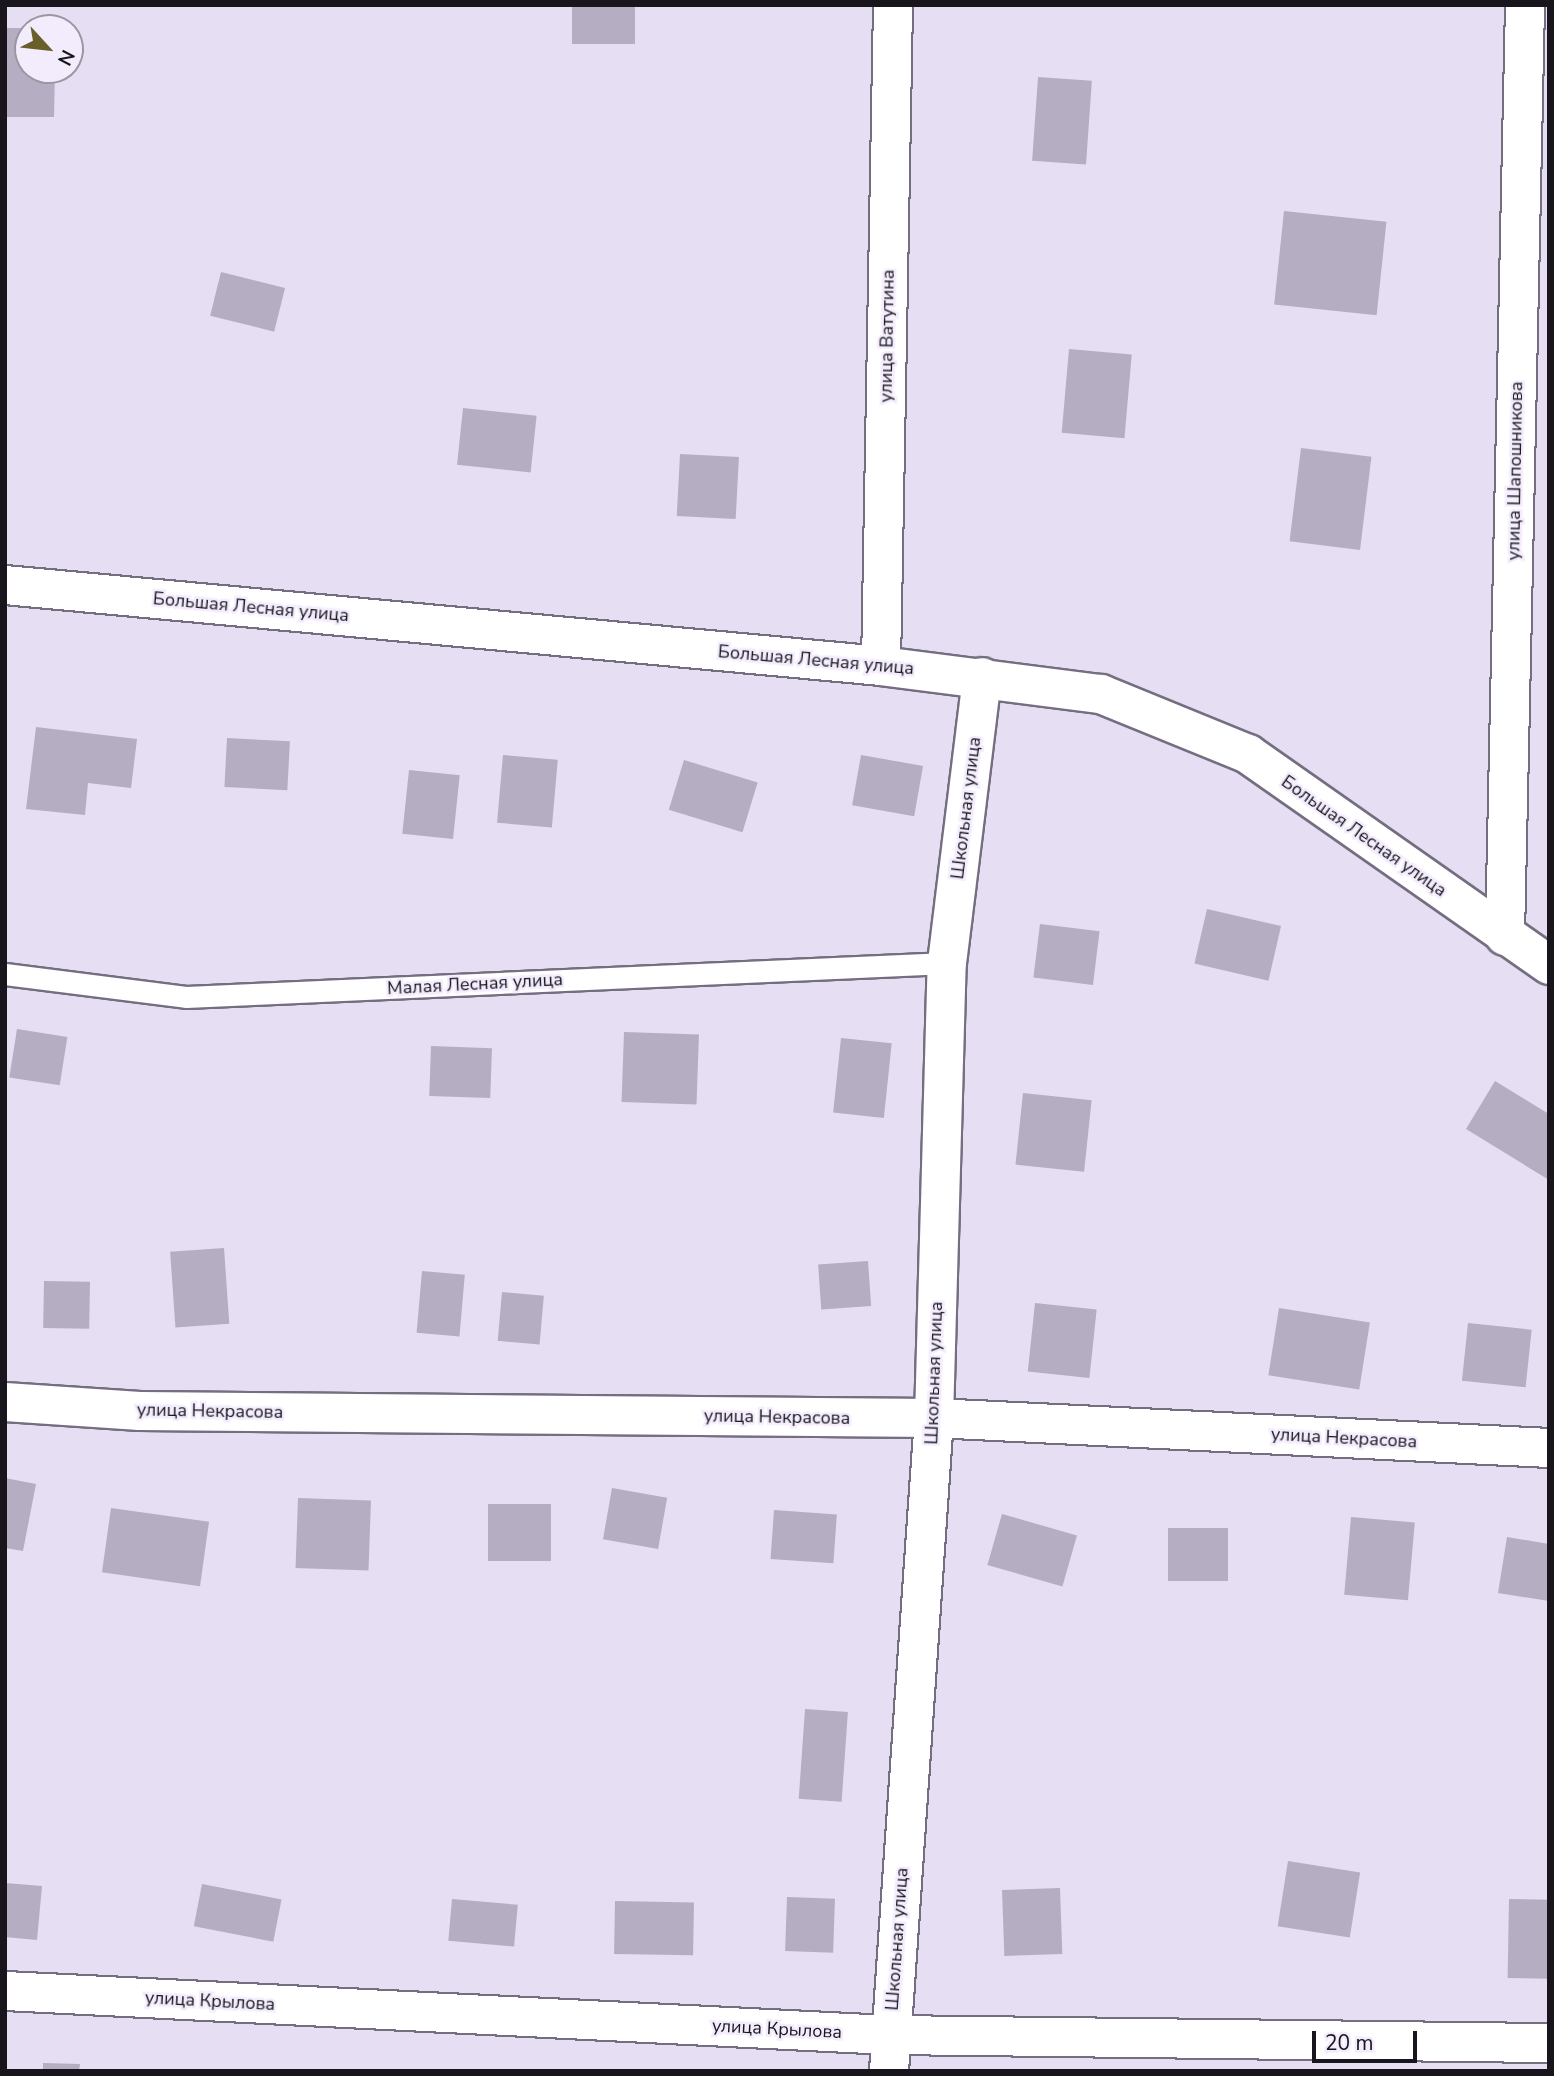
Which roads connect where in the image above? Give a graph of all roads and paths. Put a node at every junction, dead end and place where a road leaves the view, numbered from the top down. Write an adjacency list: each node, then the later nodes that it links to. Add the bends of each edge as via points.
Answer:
1 (893, 5): 4 (street, улица Ватутина)
2 (1525, 5): 6 (street, улица Шапошникова)
3 (5, 585): 4 (street, Большая Лесная улица)
4 (881, 666): 5 (street, Большая Лесная улица)
5 (982, 677): 6 (street, Большая Лесная улица, via 1101,694 1248,754); 7 (street, Школьная улица)
6 (1506, 936): 8 (street, Большая Лесная улица)
7 (947, 963): 9 (lane, Малая Лесная улица, via 186,997); 11 (street, Школьная улица)
8 (1549, 965)
9 (5, 974)
10 (5, 1402): 11 (street, улица Некрасова, via 140,1411)
11 (934, 1418): 12 (street, улица Некрасова); 15 (street, Школьная улица)
12 (1549, 1448)
13 (5, 1991): 15 (street, улица Крылова)
14 (1549, 2043): 15 (street, улица Крылова)
15 (890, 2053)

